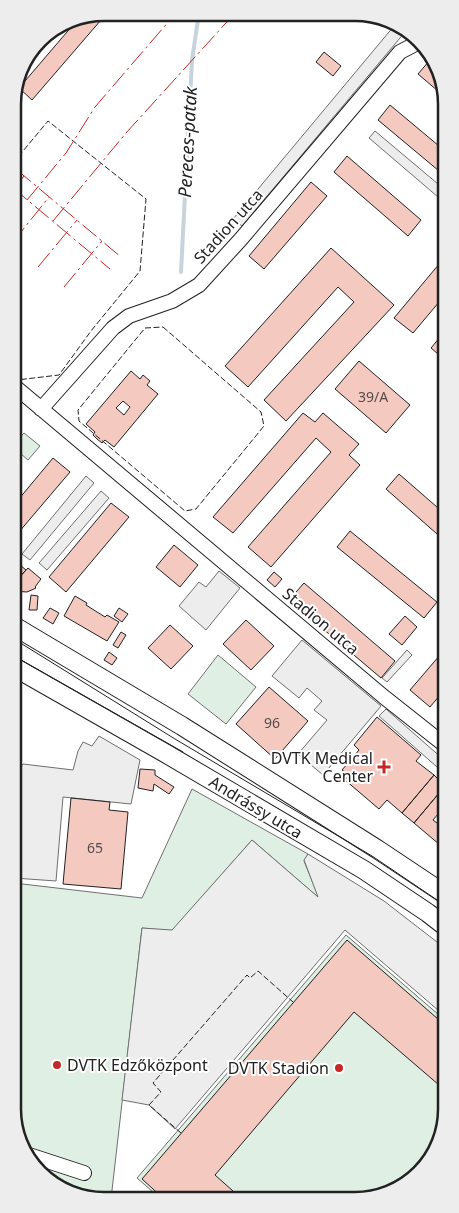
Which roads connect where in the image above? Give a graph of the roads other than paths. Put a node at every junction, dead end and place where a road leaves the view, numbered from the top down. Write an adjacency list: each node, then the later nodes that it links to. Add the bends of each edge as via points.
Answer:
1 (412, 45): 3 (street, Stadion utca, via 400,52 199,285 172,301 129,316 113,328)
2 (21, 392): 3 (street, Stadion utca)
3 (41, 409): 6 (street, Stadion utca, via 376,691)
4 (21, 630): 7 (main road, Andrássy utca, via 206,741)
5 (21, 671): 8 (main road, Andrássy utca, via 364,870)
6 (438, 738)
7 (438, 890)
8 (438, 921)
9 (37, 1158): 10 (street)
10 (84, 1173)

